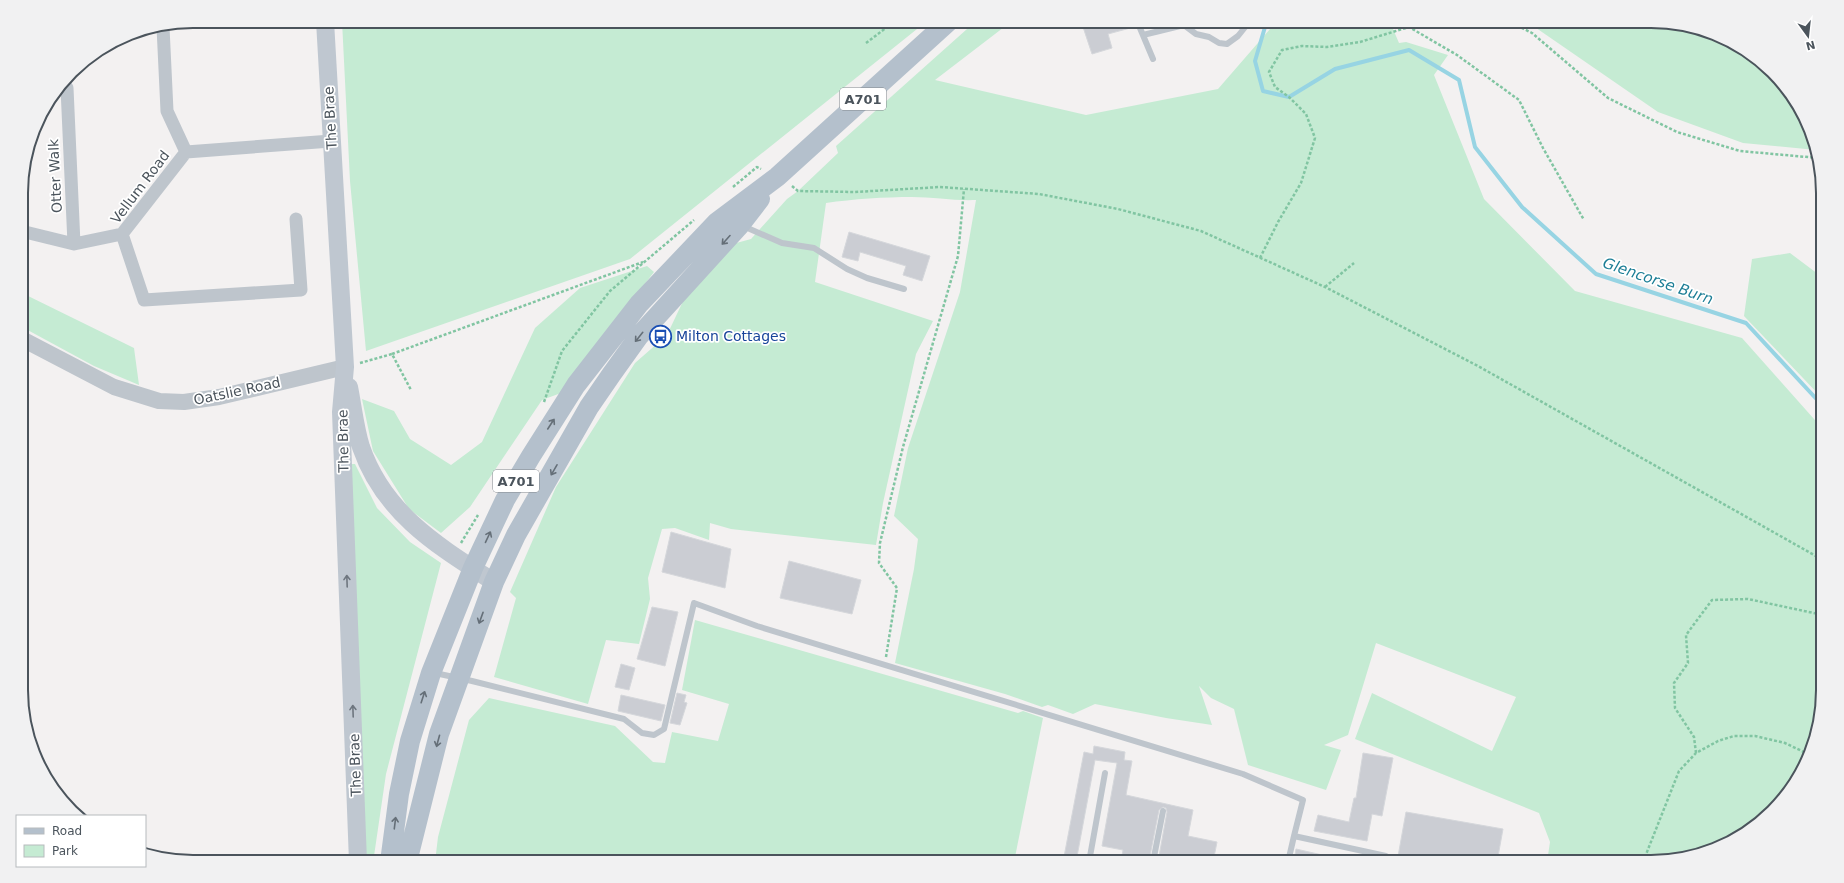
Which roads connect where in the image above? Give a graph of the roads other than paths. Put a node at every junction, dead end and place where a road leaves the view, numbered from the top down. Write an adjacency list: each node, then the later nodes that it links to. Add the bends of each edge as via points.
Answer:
1 (325, 28): 11 (main road, The Brae)
2 (953, 28): 13 (main road, A701)
3 (1140, 28): 8 (lane)
4 (1172, 28): 8 (lane)
5 (1188, 28): 6 (lane, via 1196,34 1227,44)
6 (1244, 28)
7 (163, 31): 12 (street, via 167,111)
8 (1143, 35): 9 (lane)
9 (1153, 59)
10 (66, 87): 18 (street, Otter Walk)
11 (331, 141): 12 (street, Vellum Road); 21 (main road, The Brae)
12 (186, 152): 17 (street, Vellum Road)
13 (786, 178): 15 (main road, A701); 22 (main road, A701, one-way to 13, via 506,500 528,462 598,355 639,304 718,222)
14 (296, 219): 17 (street, Vellum Road, via 301,290 144,300)
15 (740, 224): 19 (lane, via 782,243 814,248 847,269); 23 (main road, A701, one-way to 23, via 639,336 589,407 516,535)
16 (28, 232): 18 (street)
17 (122, 234): 18 (street)
18 (74, 244)
19 (904, 289)
20 (28, 342): 21 (street, Oatslie Road, via 114,387 159,401 184,402 219,396)
21 (345, 367): 22 (main road, via 361,447 377,482 403,516 441,547); 29 (main road, The Brae, one-way to 21, via 341,412)
22 (473, 568): 23 (main road); 24 (main road, A701)
23 (494, 582): 25 (main road, A701, one-way to 25)
24 (431, 673): 25 (lane); 30 (main road, A701, one-way to 24, via 399,794 410,741)
25 (458, 678): 28 (lane, via 624,719 642,732 654,735 664,729 694,603 757,626 1235,772 1303,800); 31 (main road, A701, one-way to 31, via 439,734)
26 (1105, 773): 32 (lane)
27 (1163, 811): 33 (lane)
28 (1294, 836): 34 (lane); 35 (lane)
29 (358, 855)
30 (391, 855)
31 (409, 855)
32 (1090, 855)
33 (1154, 855)
34 (1290, 855)
35 (1381, 855)

